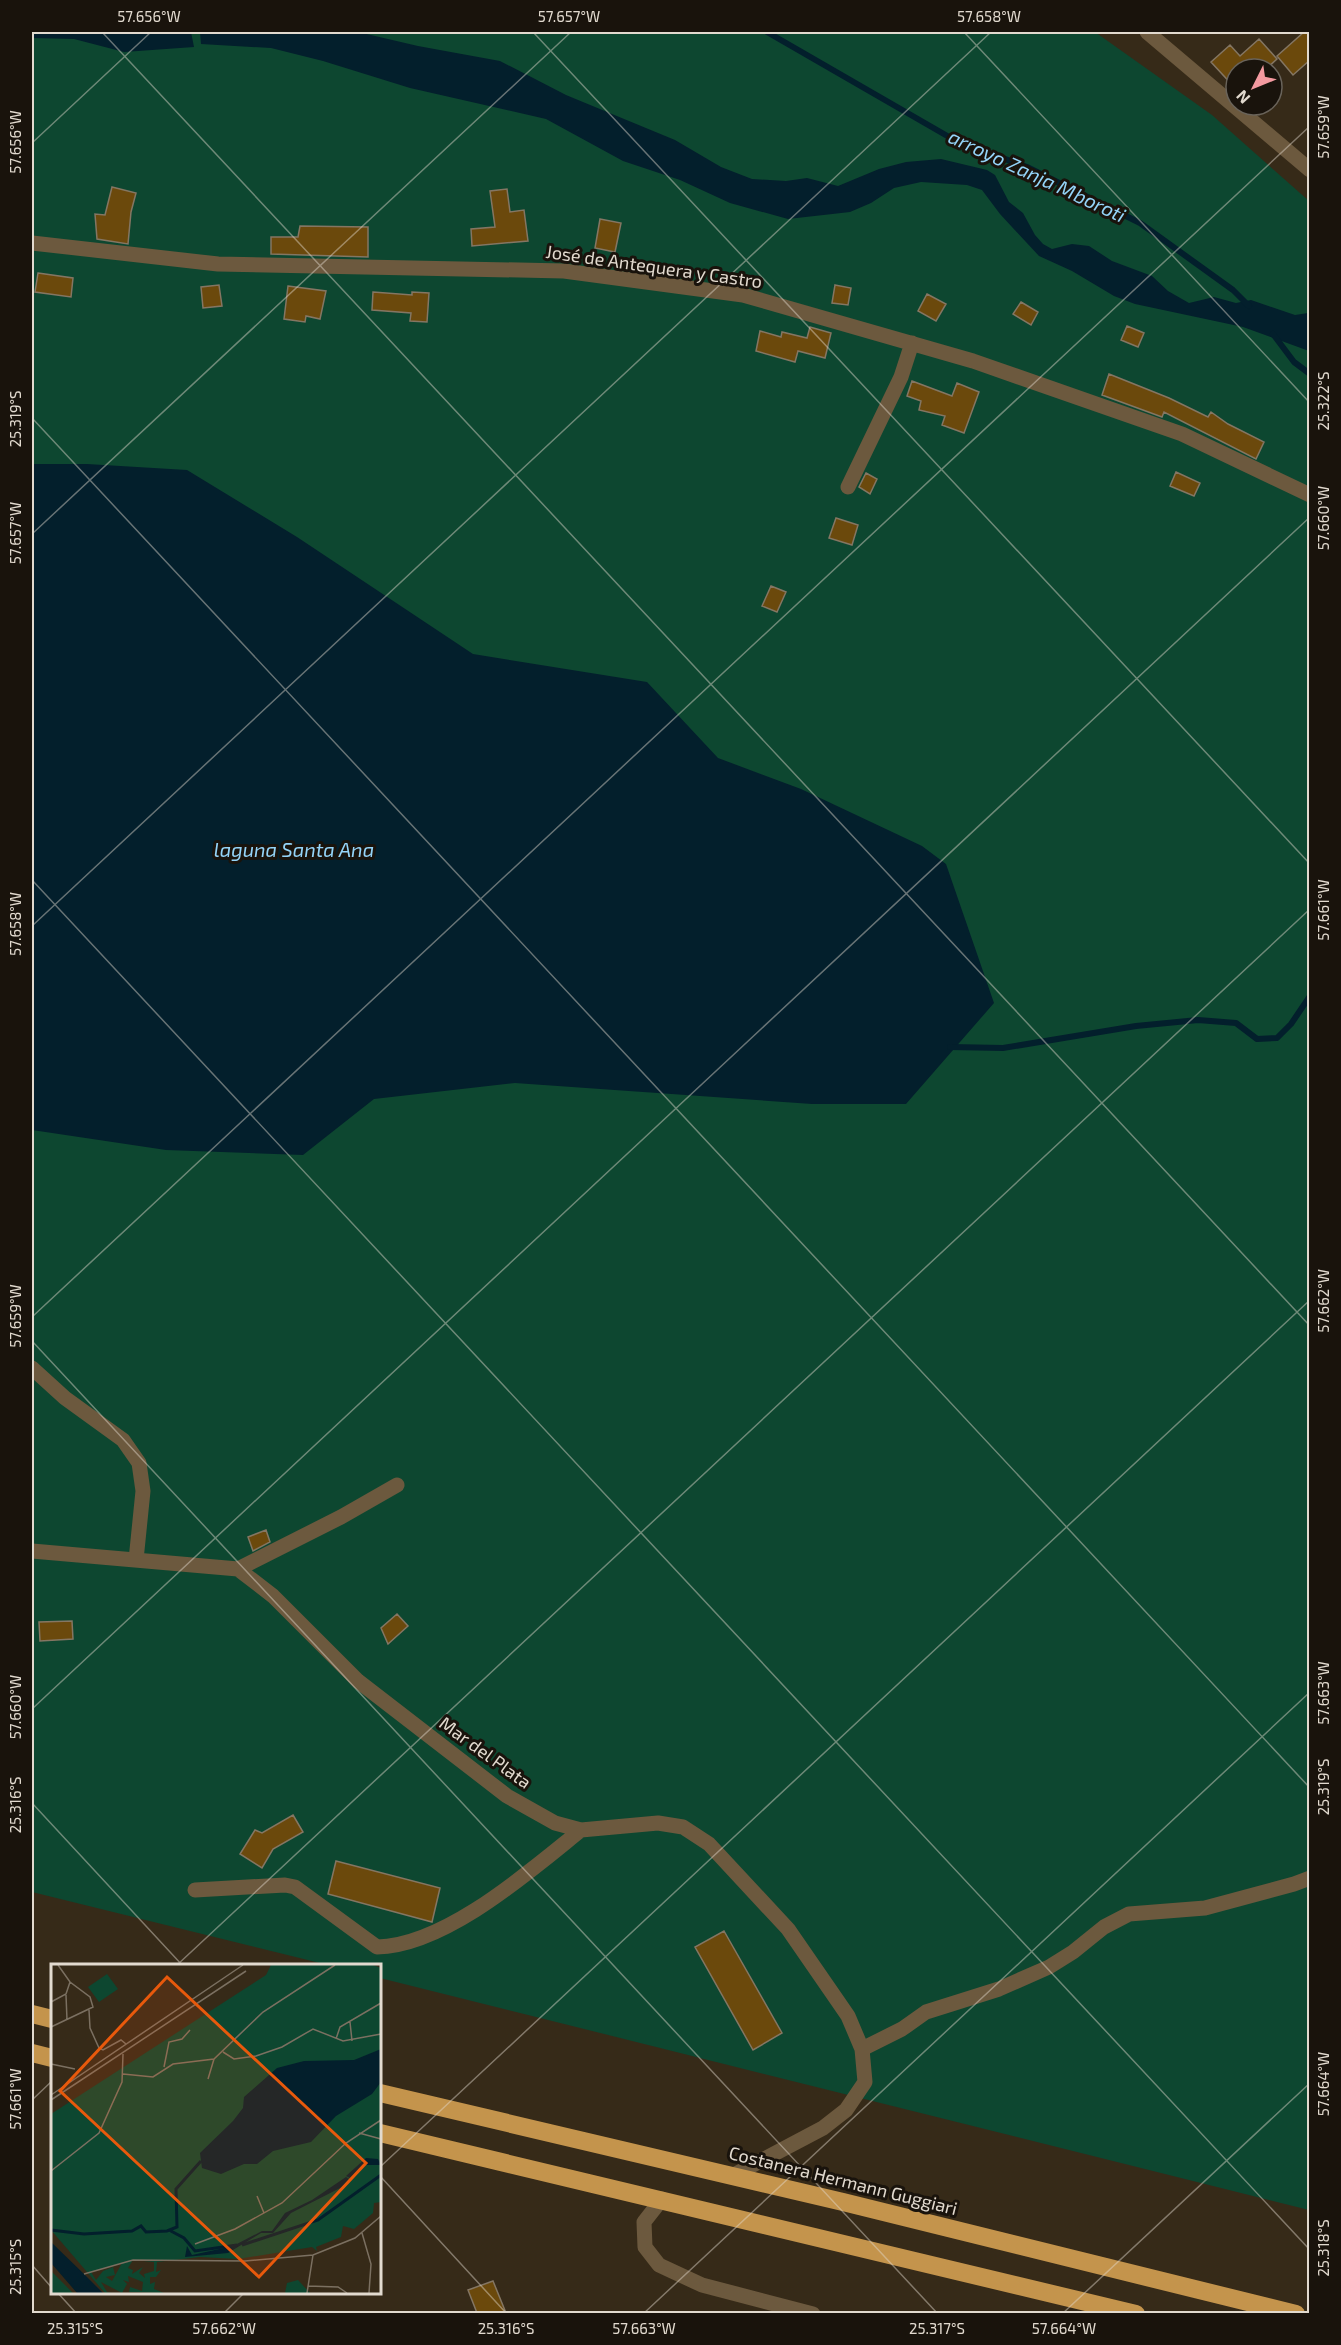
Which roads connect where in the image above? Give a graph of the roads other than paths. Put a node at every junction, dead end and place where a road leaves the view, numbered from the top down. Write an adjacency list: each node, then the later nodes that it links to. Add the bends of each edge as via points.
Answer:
1 (1147, 32): 2 (street)
2 (1310, 170)
3 (32, 243): 4 (street, José de Antequera y Castro, via 218,264 564,271 743,295)
4 (912, 343): 5 (street, via 901,377); 6 (street, José de Antequera y Castro, via 1182,434)
5 (848, 487)
6 (1310, 495)
7 (32, 1368): 10 (street, via 65,1398 123,1440 139,1463 143,1491)
8 (397, 1485): 11 (street)
9 (32, 1551): 10 (street)
10 (136, 1560): 11 (street)
11 (238, 1569): 12 (street, Mar del Plata, via 273,1596 358,1682 497,1789 555,1823)
12 (581, 1830): 14 (street, via 495,1898 439,1929 393,1946 377,1947 295,1887); 17 (street, Mar del Plata, via 658,1823 683,1827 710,1844 789,1929 848,2016)
13 (1310, 1878): 17 (street, via 1205,1908 1129,1914 1049,1967 999,1989 926,2012)
14 (195, 1890)
15 (32, 2014): 16 (highway)
16 (51, 2019)
17 (862, 2049): 22 (street, Mar del Plata, via 865,2082 846,2110 824,2128)
18 (32, 2053): 19 (highway)
19 (51, 2058)
20 (381, 2093): 22 (highway, Costanera Hermann Guggiari)
21 (381, 2133): 23 (highway)
22 (732, 2176): 26 (highway, Costanera Hermann Guggiari)
23 (662, 2199): 24 (street, via 644,2222 645,2247 659,2265 702,2285); 25 (highway)
24 (813, 2313)
25 (1136, 2313)
26 (1296, 2313)

